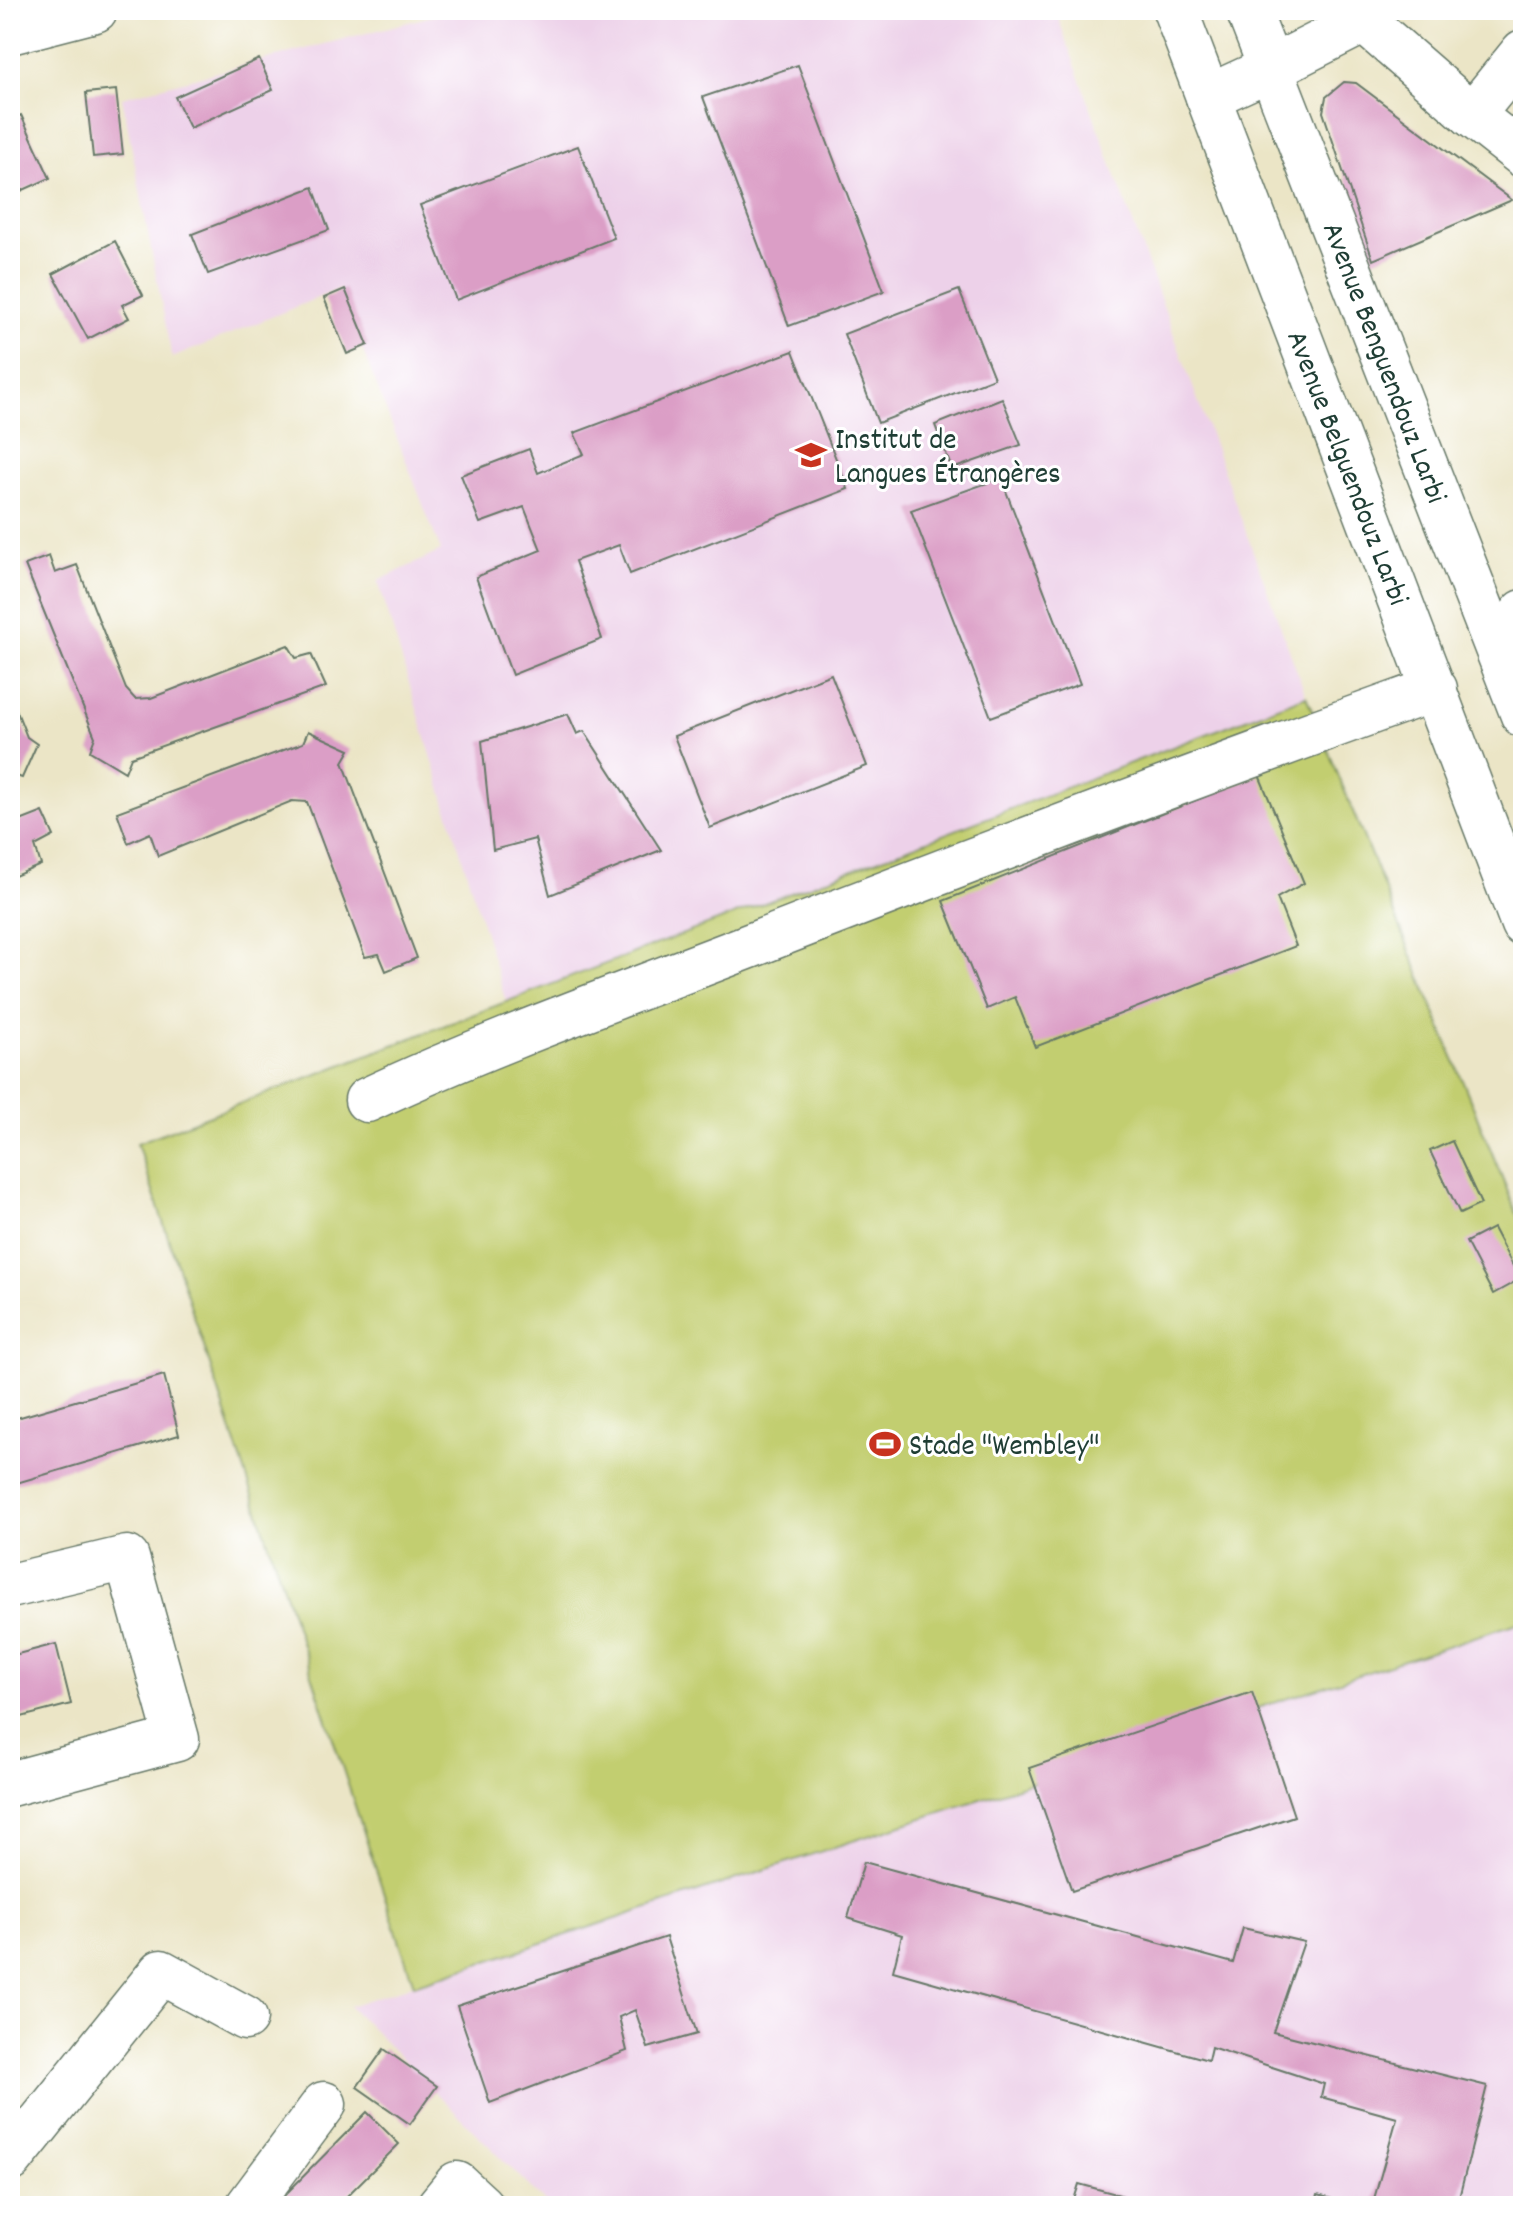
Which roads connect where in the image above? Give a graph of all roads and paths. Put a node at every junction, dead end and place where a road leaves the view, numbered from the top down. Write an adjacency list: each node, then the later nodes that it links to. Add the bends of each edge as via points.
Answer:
1 (95, 10): 5 (main road)
2 (1175, 10): 8 (main road, Avenue Belguendouz Larbi)
3 (1248, 10): 7 (main road, Avenue Benguendouz Larbi)
4 (1361, 16): 7 (main road); 9 (main road)
5 (10, 32)
6 (1523, 52): 9 (main road)
7 (1271, 68): 8 (main road); 12 (main road, Avenue Benguendouz Larbi)
8 (1208, 97): 13 (main road, Avenue Belguendouz Larbi)
9 (1472, 115): 10 (main road)
10 (1523, 155)
11 (1523, 612): 12 (main road)
12 (1498, 649): 14 (main road, Avenue Benguendouz Larbi)
13 (1435, 689): 15 (main road, Avenue Belguendouz Larbi); 16 (main road, via 439,1066)
14 (1523, 715)
15 (1523, 924)
16 (367, 1100)
17 (10, 1586): 18 (main road, via 127,1558 177,1739)
18 (10, 1784)
19 (245, 2018): 21 (main road, via 161,1972)
20 (324, 2104): 22 (main road)
21 (10, 2160)
22 (248, 2206)
23 (439, 2206): 24 (main road, via 457,2184)
24 (481, 2206)

